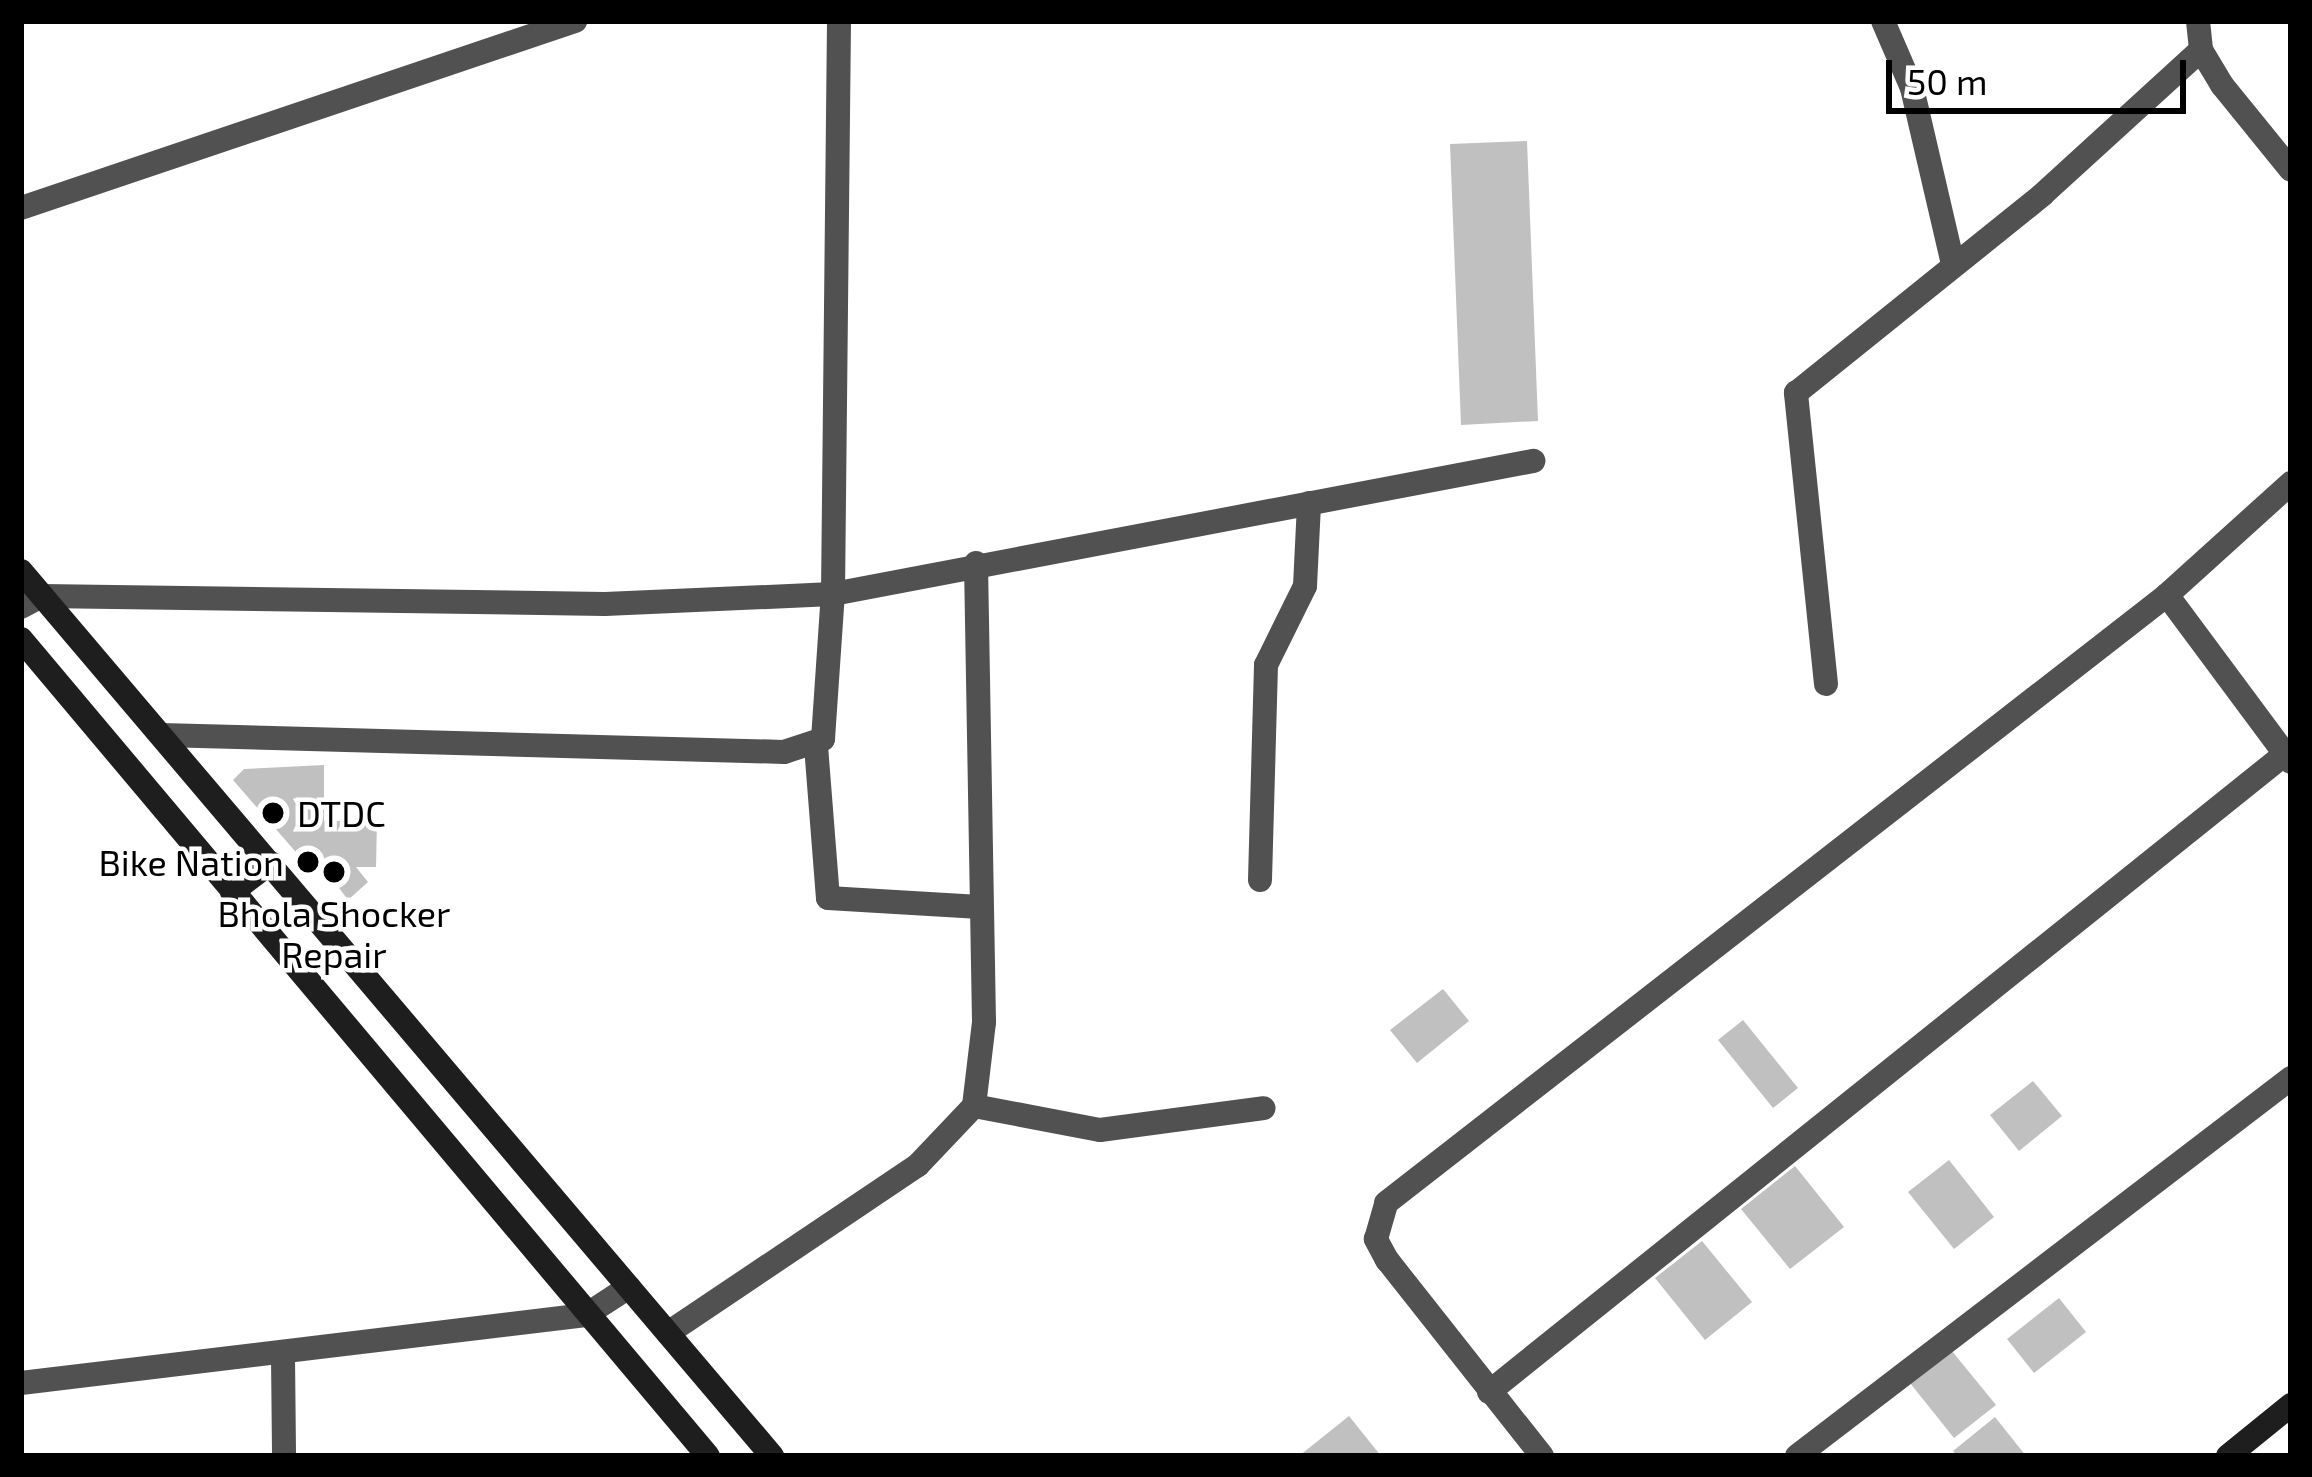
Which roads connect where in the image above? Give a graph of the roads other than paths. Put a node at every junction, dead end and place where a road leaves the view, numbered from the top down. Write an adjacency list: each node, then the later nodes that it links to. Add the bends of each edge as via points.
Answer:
1 (575, 21): 7 (street)
2 (839, 21): 14 (street)
3 (1883, 21): 8 (street, via 1912,88)
4 (2198, 21): 5 (street)
5 (2201, 50): 6 (street); 8 (street)
6 (2291, 170)
7 (21, 206)
8 (1953, 264): 18 (street, via 1796,393)
9 (1533, 461): 11 (street)
10 (2291, 483): 15 (street)
11 (1309, 502): 12 (street); 23 (street, via 1305,586 1266,665)
12 (976, 563): 14 (street); 25 (street)
13 (21, 571): 16 (main road)
14 (833, 594): 16 (street, via 605,604); 20 (street, via 826,729)
15 (2167, 595): 21 (street); 34 (street, via 1402,1185 1376,1221 1376,1239)
16 (32, 601): 19 (main road)
17 (21, 639): 24 (main road)
18 (1826, 684)
19 (161, 735): 20 (street, via 784,752); 22 (main road)
20 (816, 746): 25 (street, via 828,898)
21 (2288, 758): 34 (street)
22 (270, 863): 24 (main road); 29 (main road)
23 (1260, 880)
24 (232, 892): 30 (main road)
25 (980, 907): 27 (street, via 984,1022)
26 (2291, 1078): 40 (street)
27 (974, 1106): 28 (street, via 1100,1130); 31 (street, via 918,1165)
28 (1264, 1108)
29 (629, 1287): 30 (street); 31 (main road)
30 (586, 1315): 32 (street); 37 (main road)
31 (668, 1333): 38 (main road)
32 (283, 1357): 33 (street); 36 (street)
33 (21, 1383)
34 (1489, 1392): 39 (street)
35 (2291, 1405): 41 (main road)
36 (284, 1456)
37 (708, 1456)
38 (772, 1456)
39 (1542, 1456)
40 (1797, 1456)
41 (2228, 1456)

